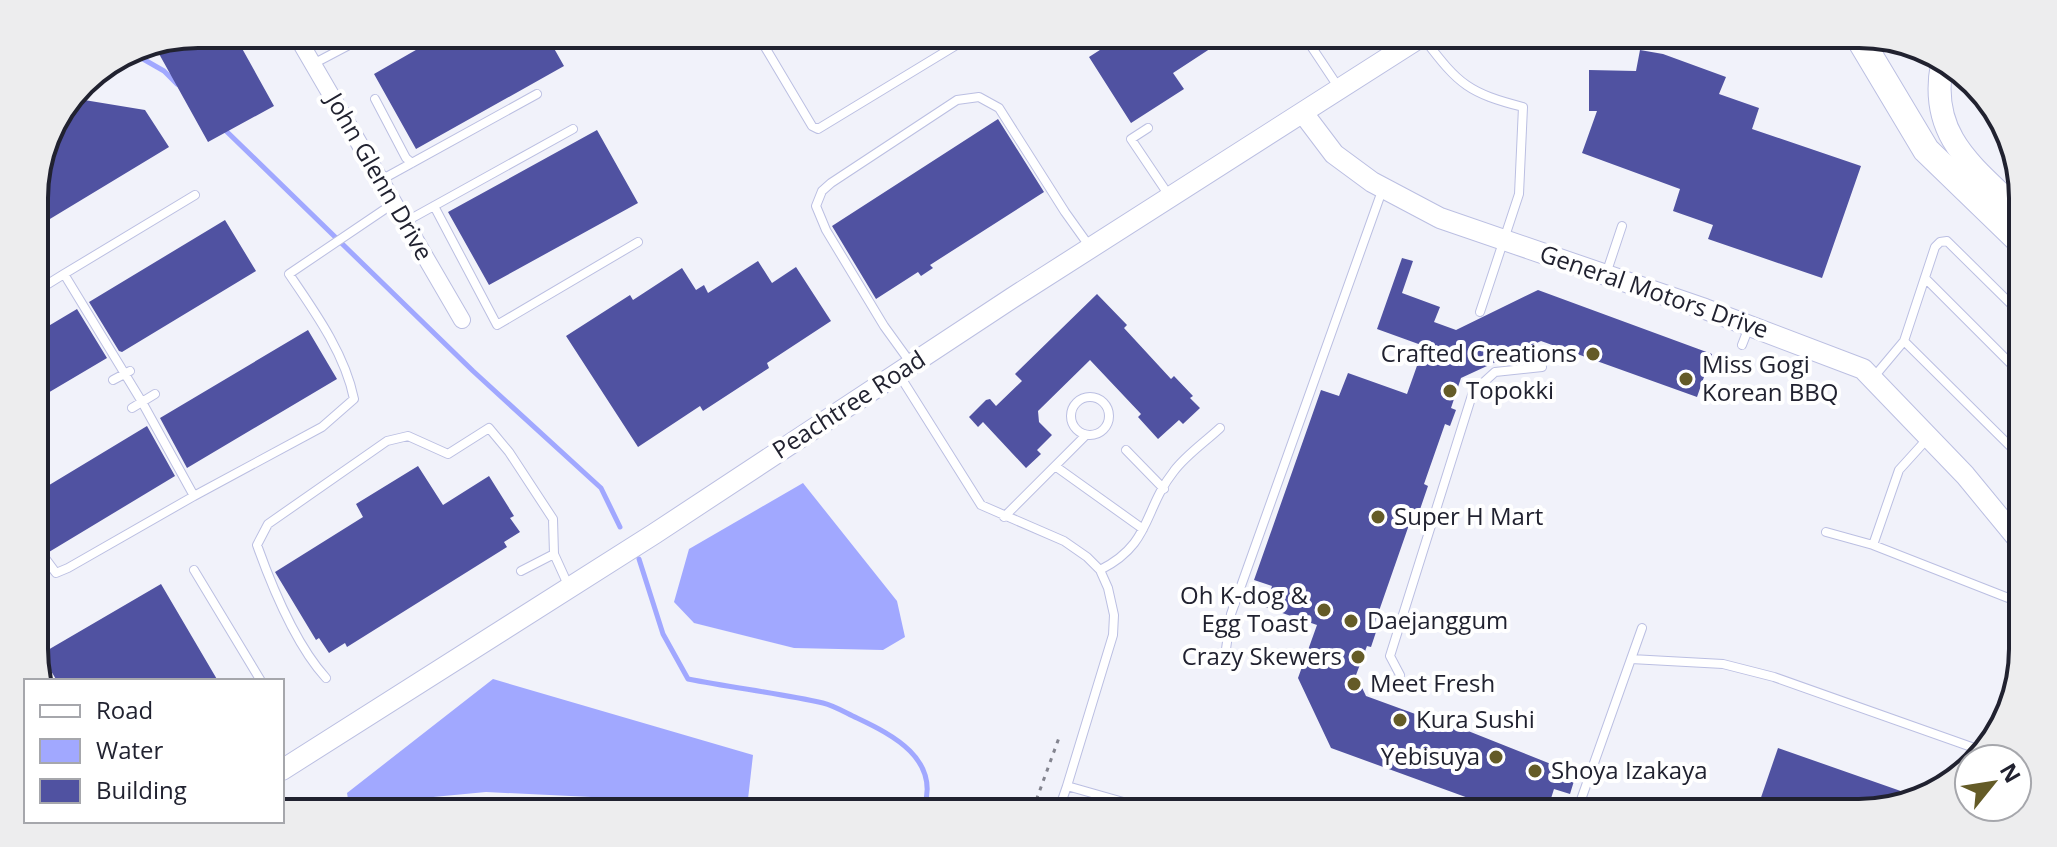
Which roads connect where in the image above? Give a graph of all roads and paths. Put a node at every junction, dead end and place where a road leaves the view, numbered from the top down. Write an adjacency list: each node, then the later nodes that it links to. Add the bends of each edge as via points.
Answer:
1 (304, 48): 9 (street, John Glenn Drive)
2 (343, 48): 9 (lane)
3 (765, 48): 4 (lane, via 818,129)
4 (952, 48)
5 (1312, 48): 11 (lane)
6 (1406, 48): 11 (street, Peachtree Road)
7 (1424, 48): 28 (lane, via 1481,96 1523,107 1519,194)
8 (1865, 48): 27 (highway, via 1926,150)
9 (313, 64): 18 (street, John Glenn Drive)
10 (1941, 73): 22 (main road, via 1940,112 1947,131)
11 (1340, 89): 14 (street, Peachtree Road)
12 (537, 94): 17 (lane)
13 (375, 99): 17 (lane)
14 (1303, 113): 19 (street, General Motors Drive, via 1334,154); 21 (street, Peachtree Road)
15 (1148, 128): 21 (lane, via 1131,139)
16 (573, 129): 24 (lane)
17 (412, 163): 18 (lane)
18 (380, 180): 23 (street, John Glenn Drive)
19 (1383, 188): 28 (street, General Motors Drive, via 1440,218); 71 (lane, via 1231,614)
20 (195, 195): 31 (lane)
21 (1170, 197): 30 (street, Peachtree Road)
22 (2009, 201)
23 (394, 203): 25 (street, John Glenn Drive); 57 (lane, via 289,274 349,376 354,399 322,427)
24 (434, 206): 25 (lane); 29 (lane, via 497,325)
25 (405, 222): 37 (street, John Glenn Drive)
26 (1622, 226): 32 (lane)
27 (2009, 230)
28 (1503, 239): 32 (street, General Motors Drive); 36 (lane)
29 (638, 242)
30 (1091, 248): 43 (street, Peachtree Road); 43 (lane, via 999,108 979,97 957,100 822,191 816,206)
31 (64, 274): 34 (lane); 44 (lane)
32 (1606, 275): 38 (street, General Motors Drive)
33 (1925, 278): 35 (lane, via 1935,247 1947,241); 39 (lane); 41 (lane)
34 (48, 284)
35 (2009, 302)
36 (1480, 312)
37 (462, 320)
38 (1749, 325): 40 (lane); 45 (street, General Motors Drive, via 1863,369)
39 (1904, 341): 45 (lane); 53 (lane)
40 (1742, 345)
41 (2009, 362)
42 (1542, 367): 73 (lane, via 1495,372 1473,392 1390,656)
43 (905, 368): 58 (lane, via 981,505); 68 (street, Peachtree Road)
44 (127, 372): 46 (lane); 48 (lane)
45 (1872, 378): 52 (street, General Motors Drive)
46 (113, 380)
47 (155, 394): 48 (lane)
48 (142, 402): 49 (lane); 57 (lane)
49 (132, 408)
50 (1220, 428): 56 (lane, via 1173,472)
51 (1086, 435): 51 (lane, via 1098,434 1109,420 1104,402 1092,397 1079,400 1072,410 1075,429); 55 (lane)
52 (1929, 437): 59 (street, General Motors Drive); 62 (lane, via 1899,470)
53 (2009, 445)
54 (1126, 450): 56 (lane)
55 (1055, 466): 58 (lane); 60 (lane)
56 (1164, 489): 60 (lane)
57 (194, 496): 64 (lane, via 68,568 56,573)
58 (1004, 517): 66 (lane, via 1064,541)
59 (2009, 528)
60 (1143, 529): 66 (lane, via 1135,545)
61 (1826, 532): 62 (lane)
62 (1873, 545): 69 (lane)
63 (554, 554): 67 (lane); 68 (lane); 74 (lane, via 553,519 489,428 448,454 408,436 387,441 268,524 257,545 268,577)
64 (48, 562)
65 (194, 570): 75 (lane)
66 (1100, 570): 79 (lane, via 1114,615 1113,635)
67 (521, 571)
68 (570, 587): 78 (street, Peachtree Road)
69 (2009, 598)
70 (1642, 628): 72 (lane)
71 (1225, 656)
72 (1631, 659): 77 (lane, via 1723,664 1774,677); 83 (lane)
73 (1400, 675)
74 (326, 678)
75 (260, 679)
76 (1060, 735): 80 (path)
77 (1960, 743)
78 (284, 769)
79 (1067, 786): 81 (lane); 82 (lane)
80 (1037, 799)
81 (1062, 799)
82 (1113, 799)
83 (1581, 799)

